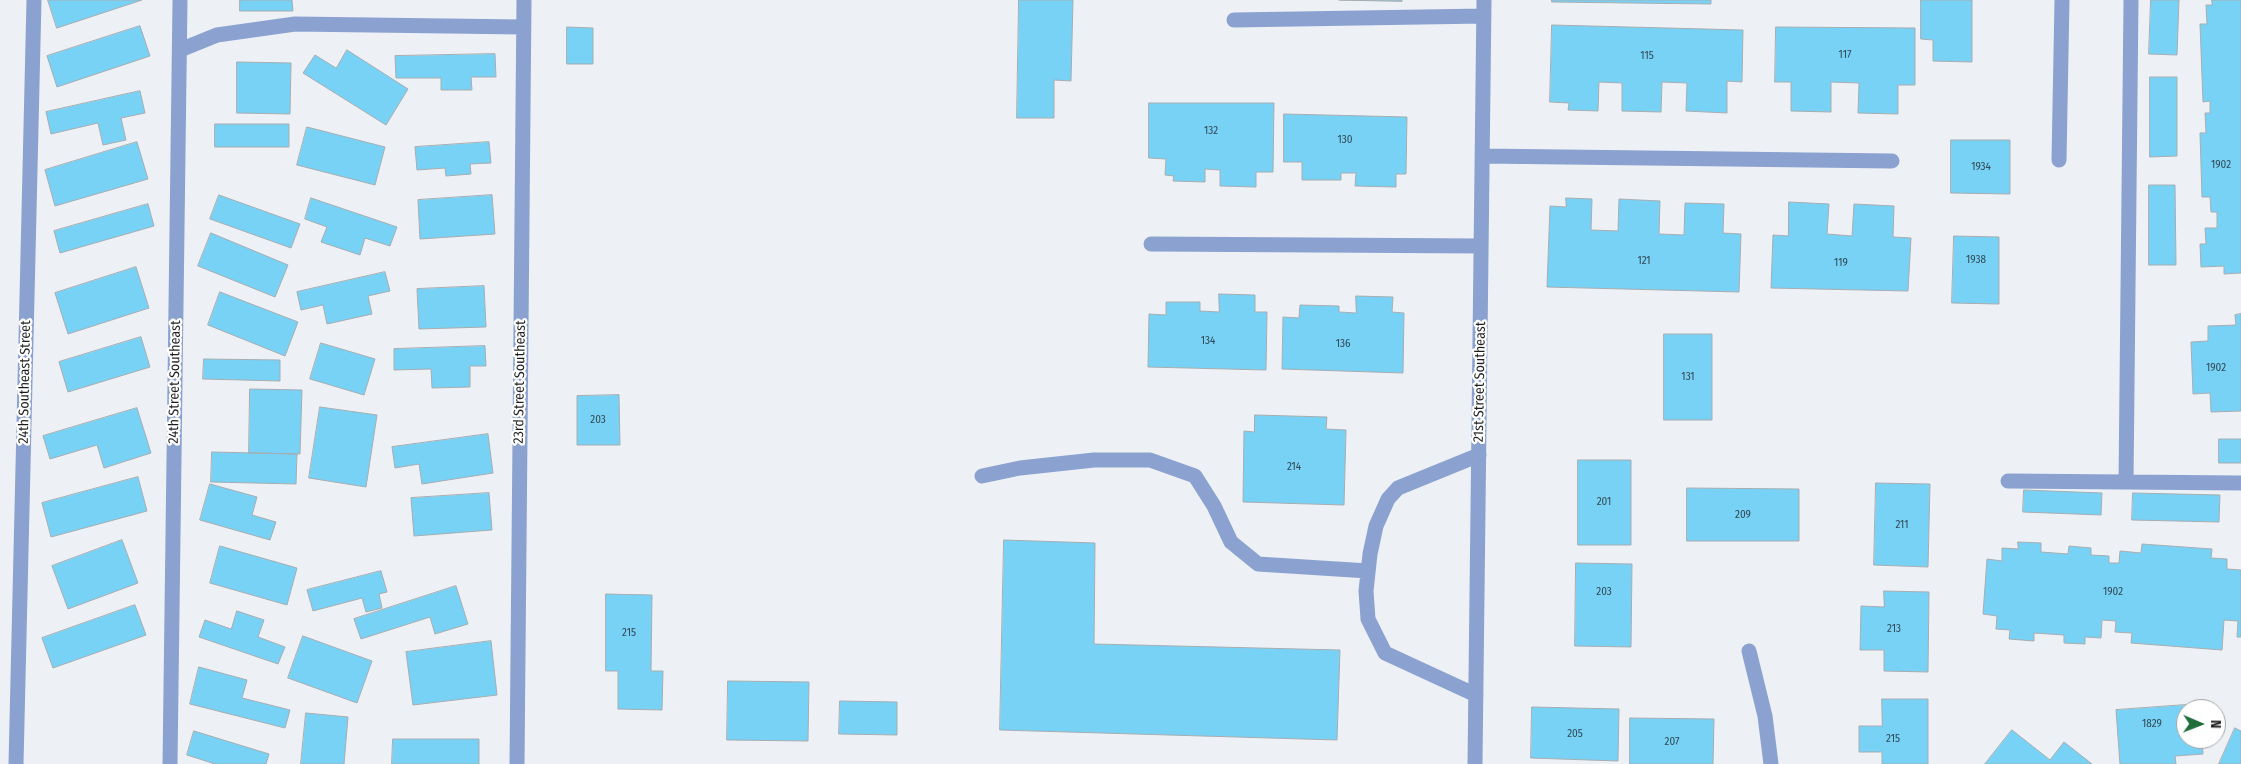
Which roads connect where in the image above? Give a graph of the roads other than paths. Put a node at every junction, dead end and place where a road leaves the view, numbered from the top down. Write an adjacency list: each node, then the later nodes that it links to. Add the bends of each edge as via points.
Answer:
1 (34, 0): 24 (street, 24th Southeast Street)
2 (180, 0): 10 (street, 24th Street Southeast)
3 (524, 0): 9 (street, 23rd Street Southeast)
4 (1484, 0): 7 (street, 21st Street Southeast)
5 (2062, 0): 12 (street)
6 (2130, 0): 19 (street)
7 (1484, 16): 8 (street); 11 (street, 21st Street Southeast)
8 (1234, 20)
9 (523, 27): 10 (street, via 295,24 218,35); 26 (street, 23rd Street Southeast)
10 (180, 50): 25 (street, 24th Street Southeast)
11 (1482, 156): 13 (street); 15 (street, 21st Street Southeast)
12 (2059, 160)
13 (1892, 161)
14 (1151, 244): 15 (street)
15 (1481, 246): 16 (street, 21st Street Southeast)
16 (1479, 455): 21 (street, via 1398,488 1388,499 1376,526); 23 (street, 21st Street Southeast)
17 (982, 476): 21 (street, via 1020,468 1094,460 1150,460 1195,476 1214,506 1230,542 1258,564)
18 (2008, 481): 19 (street)
19 (2126, 482): 20 (street)
20 (2241, 483)
21 (1368, 571): 23 (street, via 1368,619 1385,653)
22 (1749, 651): 28 (street, via 1765,716)
23 (1476, 695): 27 (street, 21st Street Southeast)
24 (16, 764)
25 (170, 764)
26 (517, 764)
27 (1475, 764)
28 (1771, 764)

